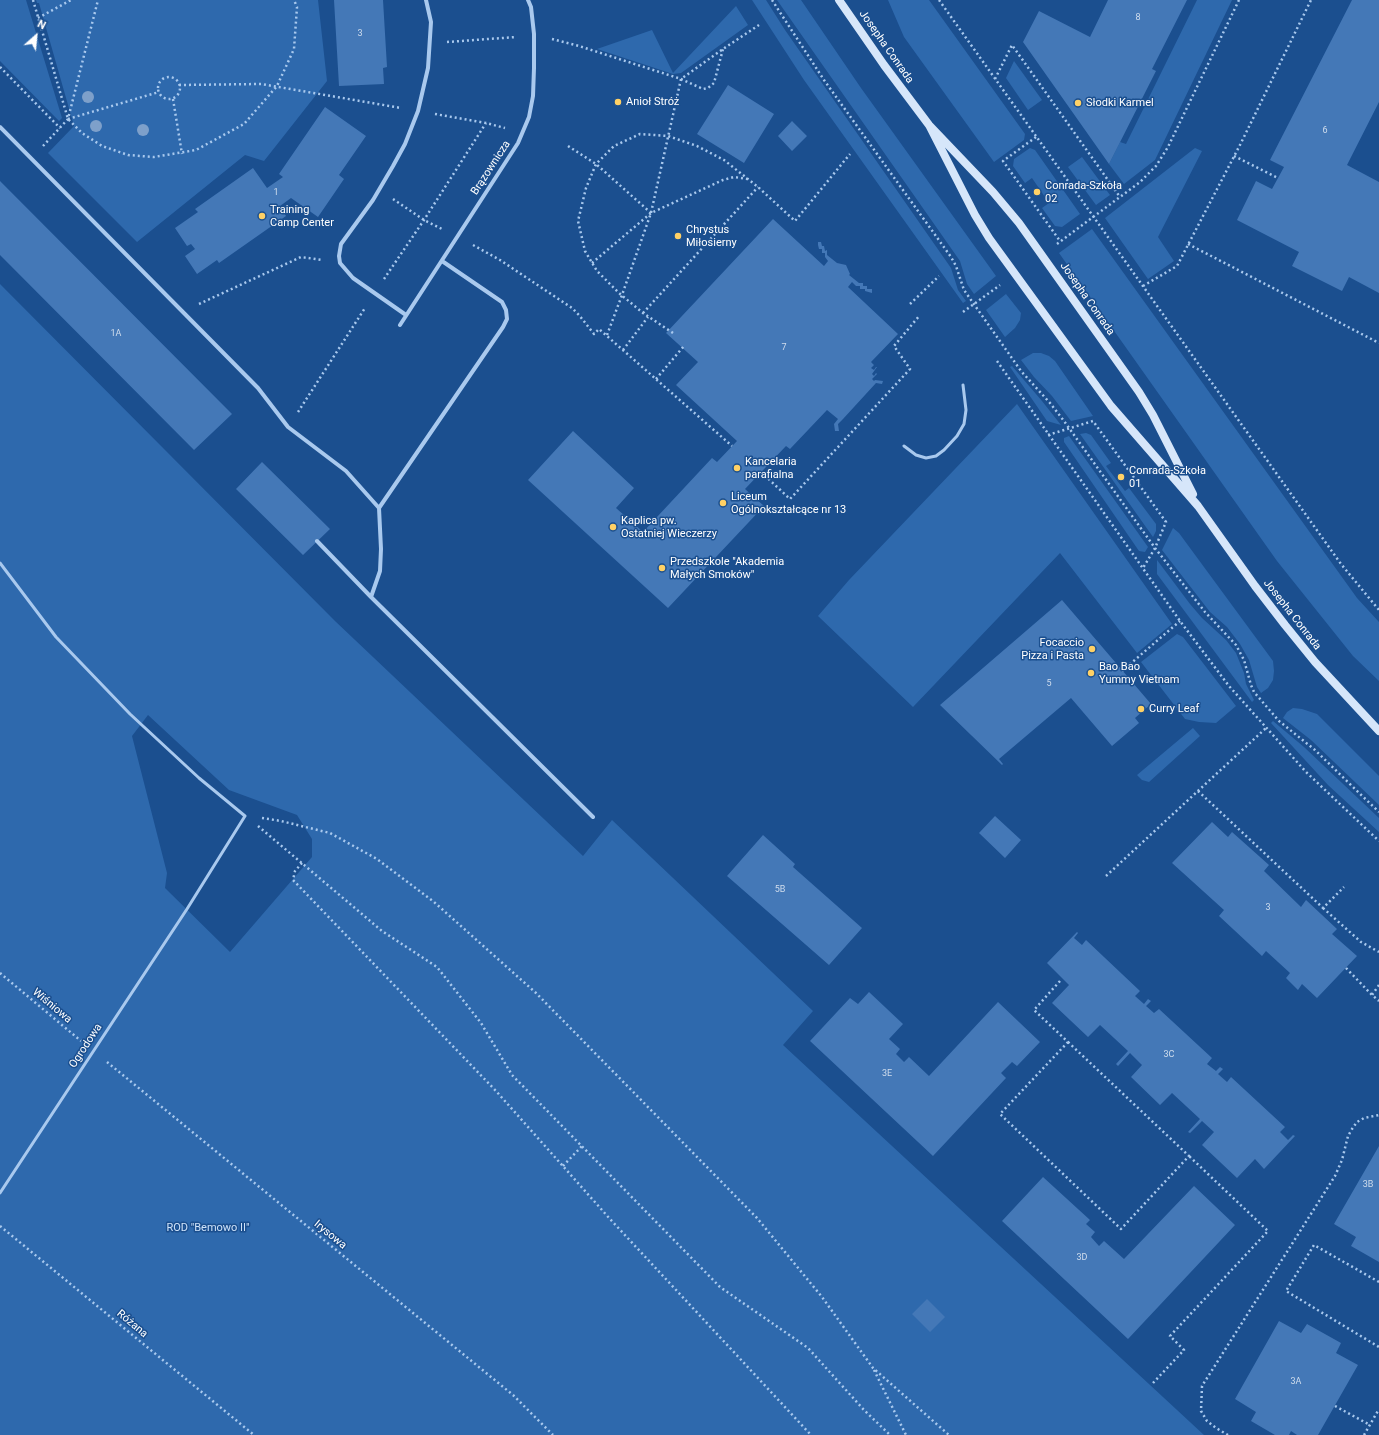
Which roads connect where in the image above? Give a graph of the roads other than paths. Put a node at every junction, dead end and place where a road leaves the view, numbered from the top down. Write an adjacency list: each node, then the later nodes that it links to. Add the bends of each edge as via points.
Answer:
1 (426, 0): 7 (street, via 431,22 428,68 418,111 405,144 379,190 341,244 339,256 340,263 353,278)
2 (528, 0): 6 (street, Brązownicza, via 534,34 533,96 529,117 518,143)
3 (839, 0): 4 (street, Josepha Conrada)
4 (929, 126): 11 (street, Josepha Conrada, via 982,227 1015,274 1120,416); 11 (street, Josepha Conrada, via 993,192 1042,255 1143,398)
5 (0, 127): 12 (street, via 258,388 288,427 346,471)
6 (442, 261): 7 (street, Brązownicza); 12 (street, via 502,302 507,319)
7 (406, 315): 8 (street, Brązownicza)
8 (400, 325)
9 (963, 385): 10 (lane, via 966,410 964,424 958,436 936,456 926,458 916,455)
10 (904, 446)
11 (1198, 506): 16 (street, Josepha Conrada, via 1285,624 1320,667)
12 (379, 508): 15 (street, via 380,571)
13 (317, 541): 15 (street)
14 (0, 563): 18 (lane, Ogrodowa, via 56,637 130,714 198,778 245,816 187,909)
15 (371, 597): 17 (street)
16 (1379, 731)
17 (593, 817)
18 (0, 1193)

